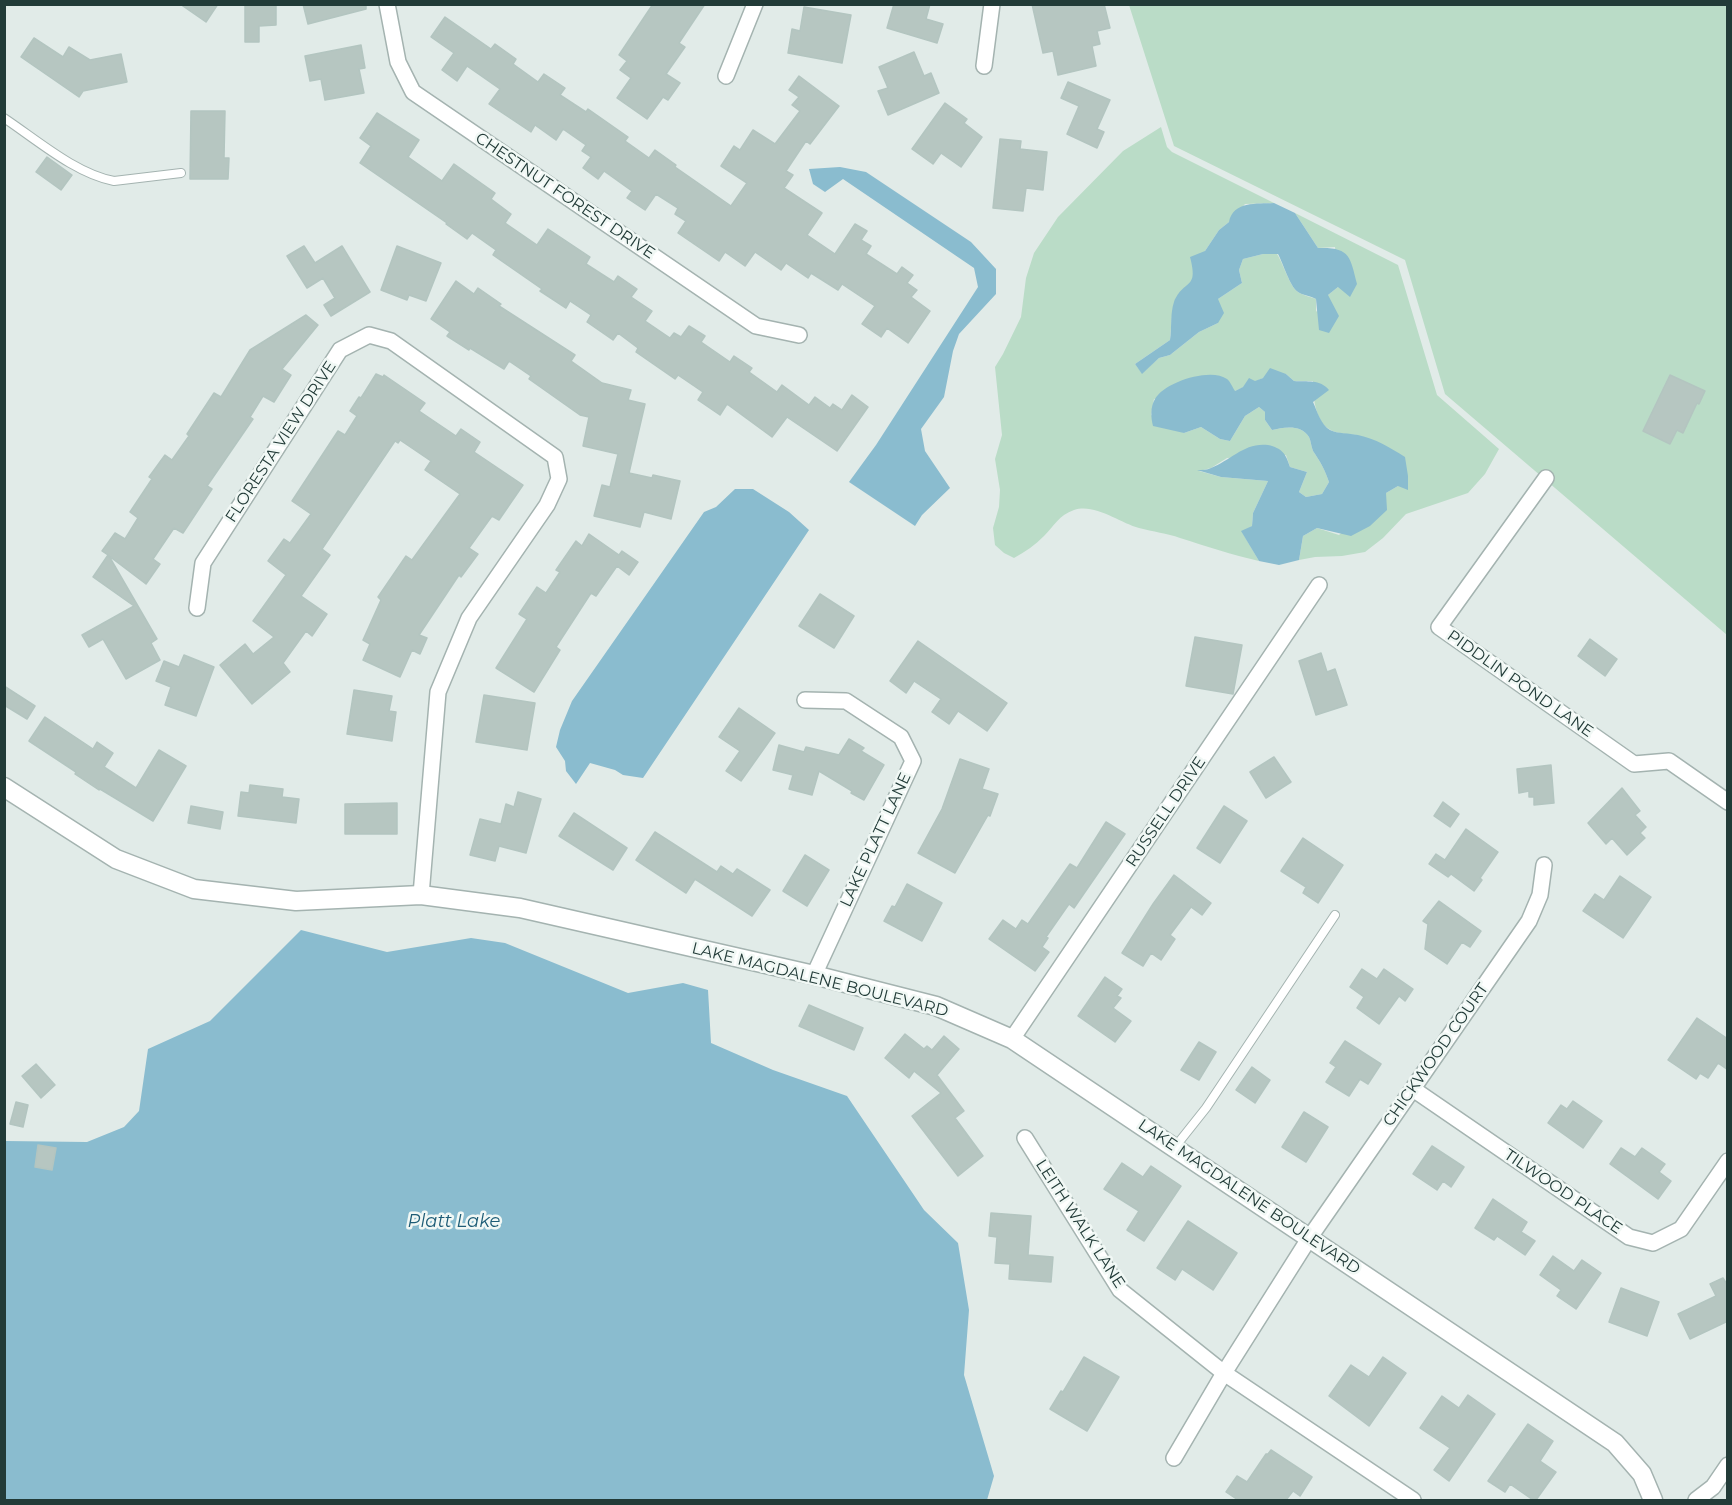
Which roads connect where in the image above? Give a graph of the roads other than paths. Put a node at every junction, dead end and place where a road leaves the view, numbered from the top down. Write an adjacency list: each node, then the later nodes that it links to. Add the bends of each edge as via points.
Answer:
1 (387, 4): 8 (street, CHESTNUT FOREST DRIVE, via 398,62 413,92 756,326)
2 (755, 4): 5 (street)
3 (992, 4): 4 (street)
4 (984, 66)
5 (726, 76)
6 (4, 118): 7 (lane, via 73,164 104,179)
7 (181, 173)
8 (799, 335)
9 (1546, 478): 14 (street, PIDDLIN POND LANE, via 1439,627 1634,764 1669,761)
10 (1319, 585): 19 (street, RUSSELL DRIVE)
11 (197, 608): 16 (street, FLORESTA VIEW DRIVE, via 203,563 340,350 369,335 392,341 555,457 559,479 547,505 469,618 438,692)
12 (805, 700): 18 (street, LAKE PLATT LANE, via 846,701 901,737 913,761)
13 (4, 787): 16 (street, LAKE MAGDALENE BOULEVARD, via 116,859 194,889 296,901)
14 (1728, 802)
15 (1544, 866): 20 (street, CHICKWOOD COURT, via 1539,896 1529,921)
16 (421, 895): 18 (street, LAKE MAGDALENE BOULEVARD, via 520,908)
17 (1335, 915): 22 (lane, via 1206,1108)
18 (814, 975): 19 (street, LAKE MAGDALENE BOULEVARD, via 936,1006)
19 (1012, 1039): 22 (street, LAKE MAGDALENE BOULEVARD)
20 (1413, 1089): 23 (street, TILWOOD PLACE, via 1629,1237 1653,1243 1681,1229); 24 (street, CHICKWOOD COURT)
21 (1025, 1138): 25 (street, LEITH WALK LANE, via 1120,1290)
22 (1175, 1147): 24 (street, LAKE MAGDALENE BOULEVARD)
23 (1728, 1161)
24 (1310, 1237): 25 (street); 29 (street, LAKE MAGDALENE BOULEVARD, via 1615,1443 1642,1474)
25 (1224, 1374): 26 (street); 28 (street, LEITH WALK LANE)
26 (1174, 1458)
27 (1728, 1465): 30 (street, via 1713,1487)
28 (1413, 1500)
29 (1653, 1500)
30 (1696, 1500)

